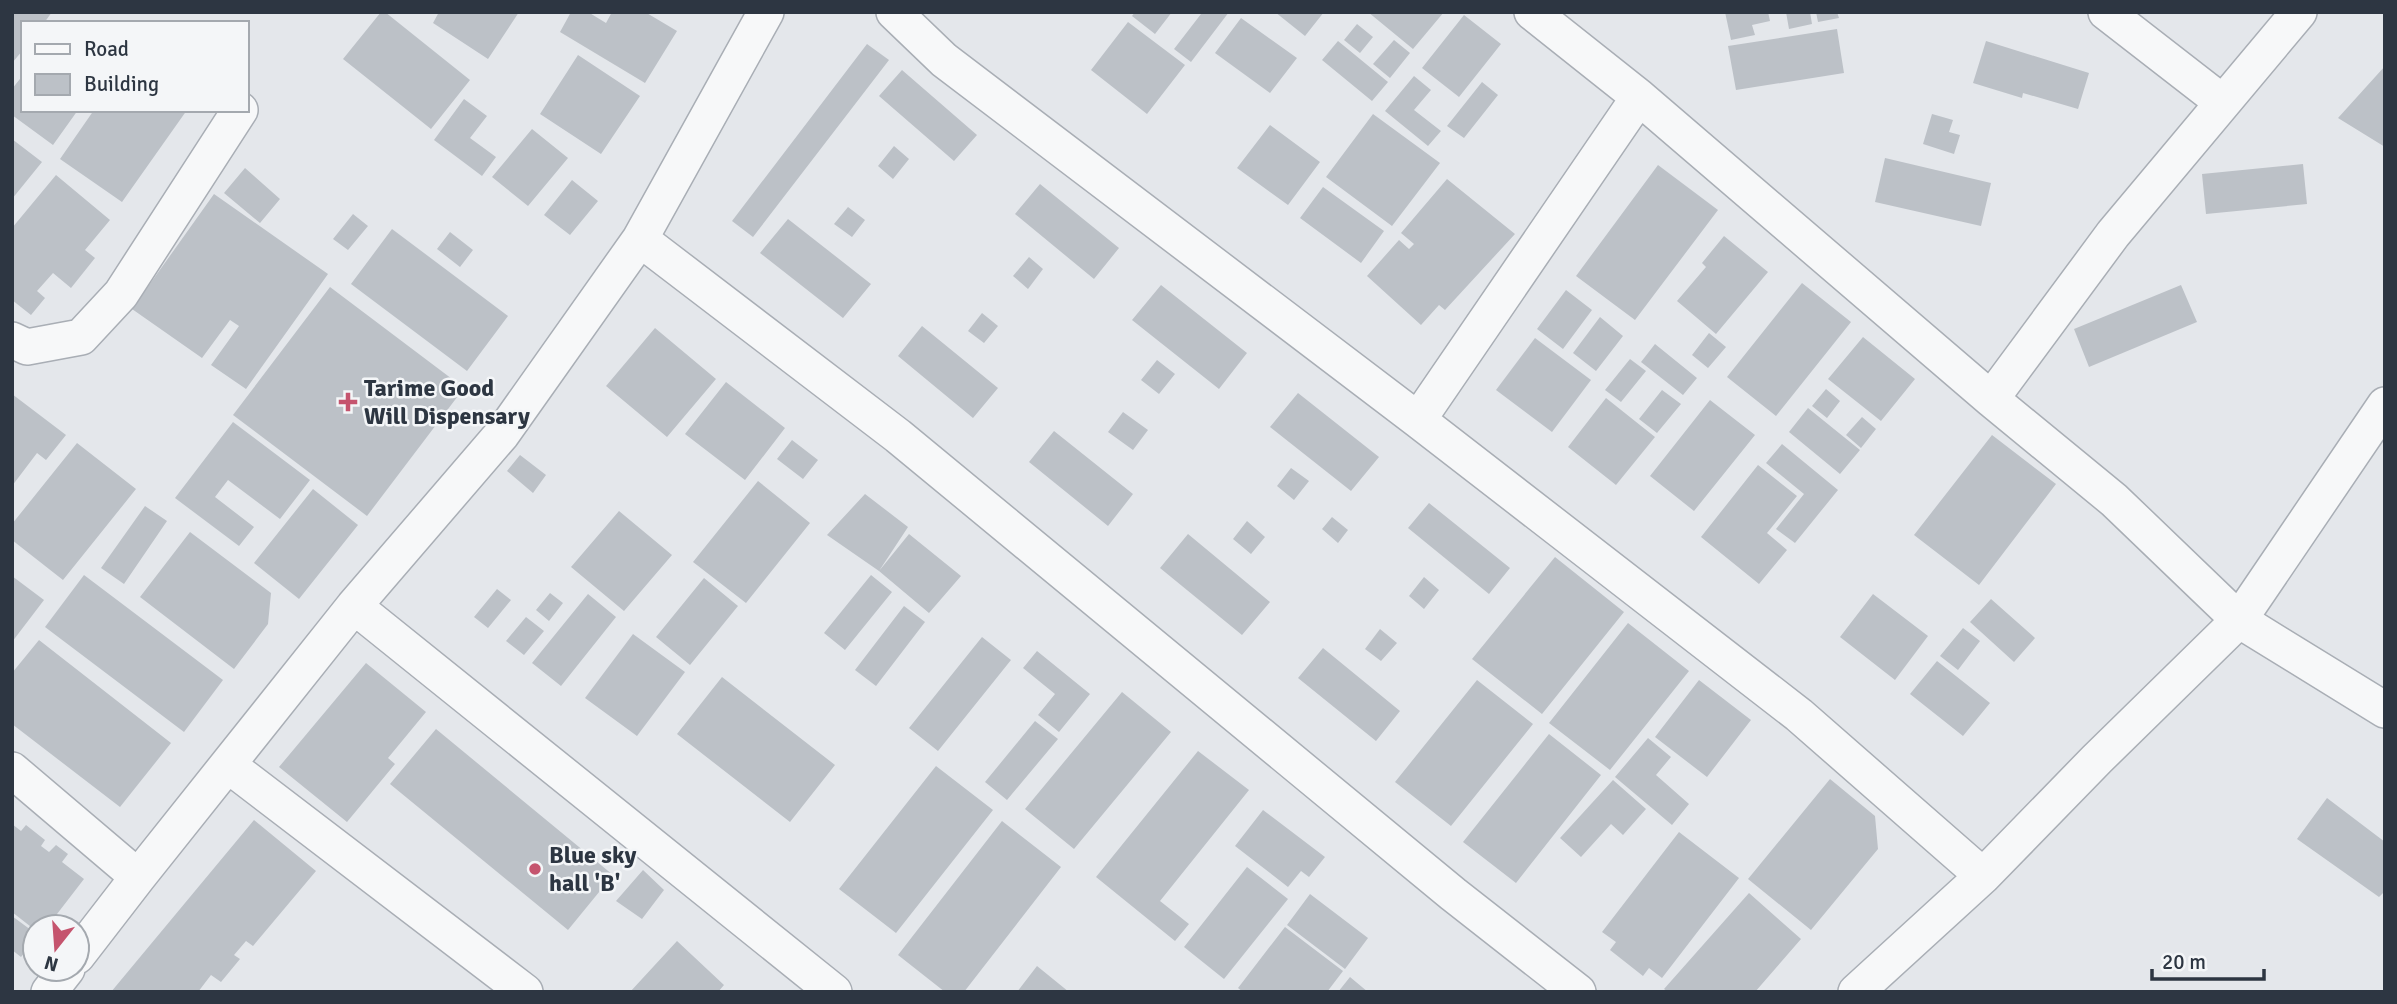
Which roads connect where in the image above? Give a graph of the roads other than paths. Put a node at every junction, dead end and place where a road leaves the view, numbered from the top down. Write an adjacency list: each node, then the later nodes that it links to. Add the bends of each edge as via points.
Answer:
1 (766, 12): 9 (street)
2 (894, 12): 13 (street, via 944,60)
3 (1532, 12): 6 (street)
4 (2106, 12): 7 (street)
5 (2299, 12): 7 (street)
6 (1639, 97): 11 (street); 13 (street)
7 (2222, 103): 11 (street, via 2113,233)
8 (239, 112): 10 (street, via 121,294 81,337 27,347)
9 (640, 239): 14 (street, via 502,434); 24 (street, via 898,436)
10 (12, 340)
11 (1991, 399): 15 (street, via 2114,500)
12 (2385, 405): 15 (street)
13 (1418, 420): 19 (street, via 1799,715)
14 (354, 606): 17 (street); 23 (street)
15 (2239, 620): 16 (street); 19 (street)
16 (2385, 710)
17 (228, 765): 20 (street); 22 (street)
18 (12, 770): 20 (street)
19 (1983, 876): 25 (street)
20 (138, 877): 21 (street)
21 (91, 938)
22 (525, 992)
23 (834, 992)
24 (1577, 992)
25 (1856, 992)

